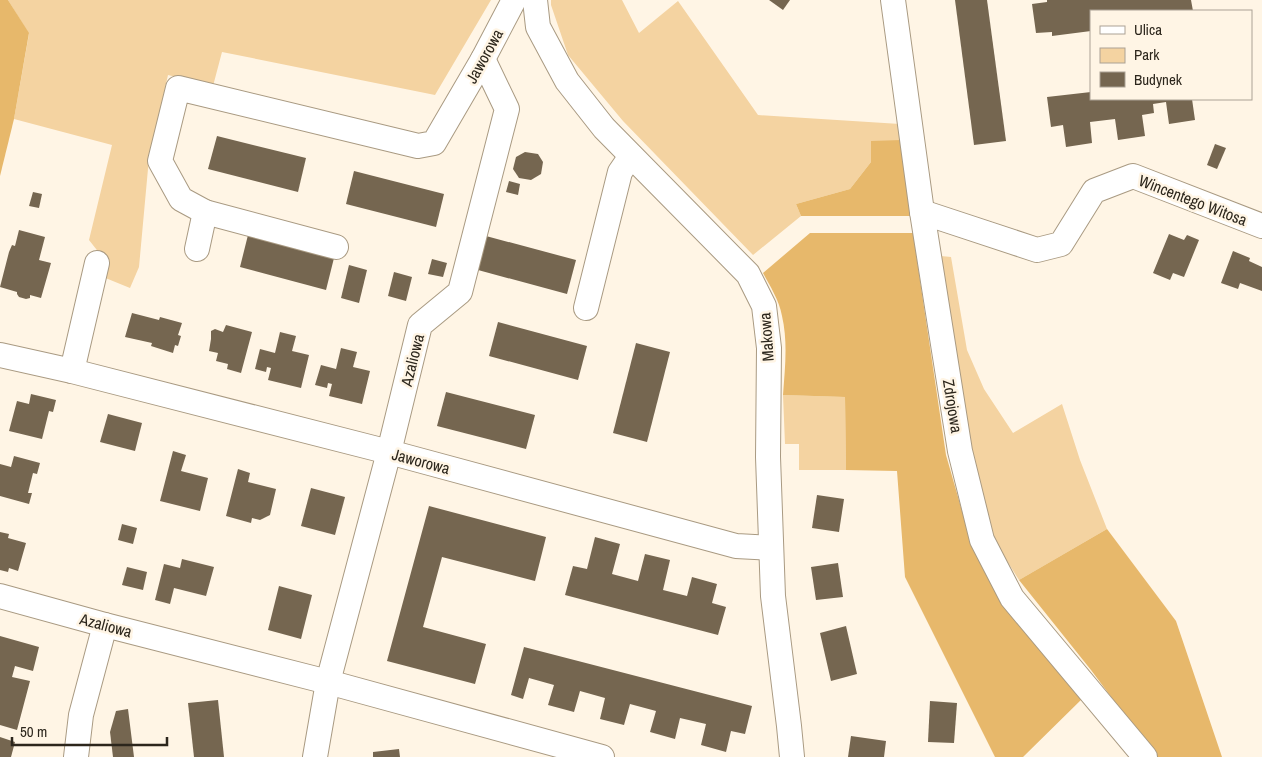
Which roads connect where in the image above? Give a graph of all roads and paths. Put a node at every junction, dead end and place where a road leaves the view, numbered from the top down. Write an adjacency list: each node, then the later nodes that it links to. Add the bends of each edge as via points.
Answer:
1 (514, 0): 4 (street, Jaworowa)
2 (534, 0): 5 (street, Makowa, via 538,27 566,81)
3 (893, 0): 7 (street, Zdrojowa)
4 (483, 59): 6 (street, Jaworowa, via 434,142 418,146 178,88 160,161 181,199); 15 (street, Azaliowa, via 507,109 460,292 420,326)
5 (631, 156): 12 (street, via 620,172); 16 (street, Makowa, via 748,274 764,306 769,348)
6 (205, 212): 9 (street); 10 (street)
7 (922, 212): 8 (street, Wincentego Witosa, via 1037,250 1061,244 1094,191 1133,176); 25 (street, Zdrojowa, via 960,452 982,540 1012,598)
8 (1262, 226)
9 (336, 247)
10 (197, 250)
11 (97, 263): 14 (street)
12 (586, 308)
13 (0, 355): 14 (street, Jaworowa)
14 (72, 371): 15 (street, Jaworowa)
15 (389, 452): 16 (street, Jaworowa, via 736,546); 19 (street, Azaliowa)
16 (771, 548): 24 (street, Makowa, via 773,596)
17 (0, 596): 18 (street, Azaliowa)
18 (105, 625): 19 (street, Azaliowa); 21 (street, via 81,715)
19 (328, 682): 20 (street, Azaliowa); 22 (street, Azaliowa)
20 (546, 750): 23 (street, Azaliowa)
21 (76, 757)
22 (315, 757)
23 (602, 757)
24 (792, 757)
25 (1145, 757)

